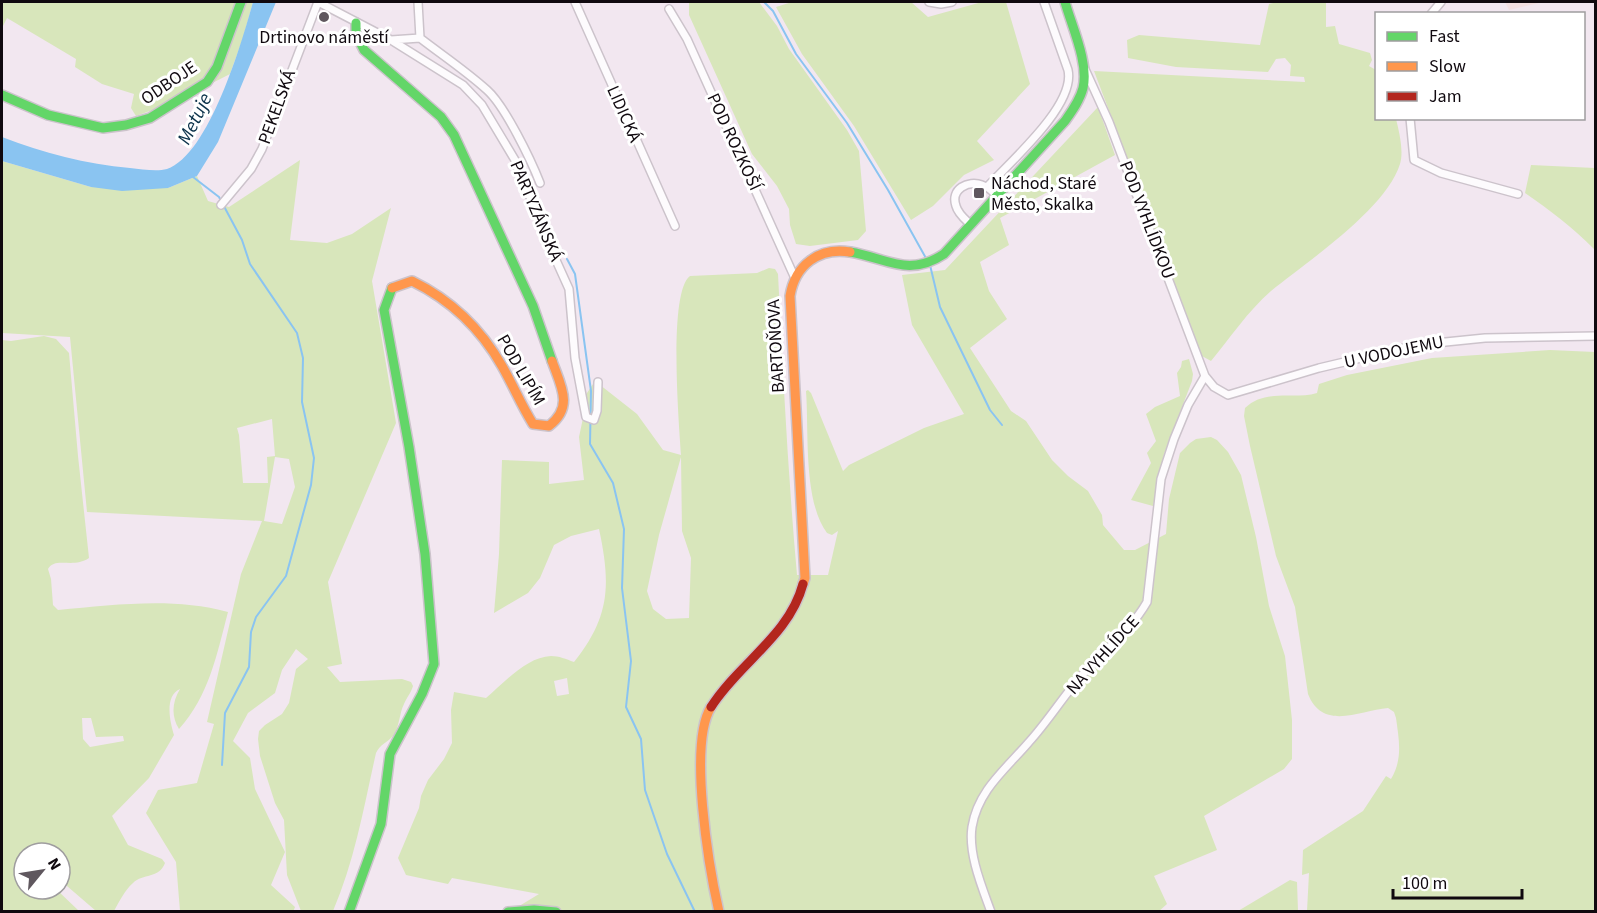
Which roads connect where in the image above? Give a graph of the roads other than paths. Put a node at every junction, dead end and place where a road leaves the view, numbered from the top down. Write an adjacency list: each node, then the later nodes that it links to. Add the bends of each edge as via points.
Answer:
1 (241, 2): 16 (street, ODBOJE, via 217,67 207,81 150,118 103,128 48,115)
2 (318, 2): 11 (street); 22 (street, PEKELSKÁ, via 262,149)
3 (339, 2): 11 (street)
4 (418, 2): 13 (street)
5 (575, 2): 24 (street, LIDICKÁ)
6 (929, 2): 7 (street)
7 (952, 2)
8 (1044, 2): 19 (street, via 1070,78 1065,95 1056,113)
9 (1065, 2): 15 (street, BARTOŇOVA)
10 (669, 9): 25 (street, POD ROZKOŠÍ, via 687,39)
11 (335, 11): 12 (street)
12 (356, 23): 14 (street); 29 (street, POD LIPÍM, via 358,42 364,50 441,117 454,135 533,306 562,388 564,410 549,426 533,424 502,365 480,334 446,301 412,281 392,288 384,310 425,554 434,664 390,754 381,824)
13 (420, 38): 14 (street); 18 (street, PARTYZÁNSKÁ, via 488,91)
14 (391, 40): 28 (street, PARTYZÁNSKÁ, via 463,85 482,105 516,160 569,288 575,358 586,417 594,420)
15 (1084, 67): 21 (street, BARTOŇOVA, via 1081,93 1068,117); 27 (street, POD VYHLÍDKOU, via 1109,122)
16 (2, 94)
17 (1410, 120): 20 (street, via 1414,160 1442,173)
18 (540, 183)
19 (987, 187): 21 (street); 23 (street, via 969,182 955,194 956,206)
20 (1518, 194)
21 (997, 196): 23 (street, BARTOŇOVA)
22 (221, 205)
23 (971, 225): 25 (street, BARTOŇOVA, via 944,254 923,265 908,267 831,250 809,260)
24 (675, 226)
25 (794, 276): 32 (street, BARTOŇOVA, via 789,308 805,562 803,591 793,612 732,681 704,717 701,727 708,859)
26 (1596, 336): 27 (street, U VODOJEMU, via 1485,338 1416,345 1228,395)
27 (1204, 376): 33 (street, NA VYHLÍDCE, via 1188,405 1161,479 1147,602 1137,619 1082,675 997,776 975,812 971,831 976,874)
28 (598, 382)
29 (349, 912)
30 (508, 912): 31 (street)
31 (556, 912)
32 (719, 912)
33 (991, 912)

